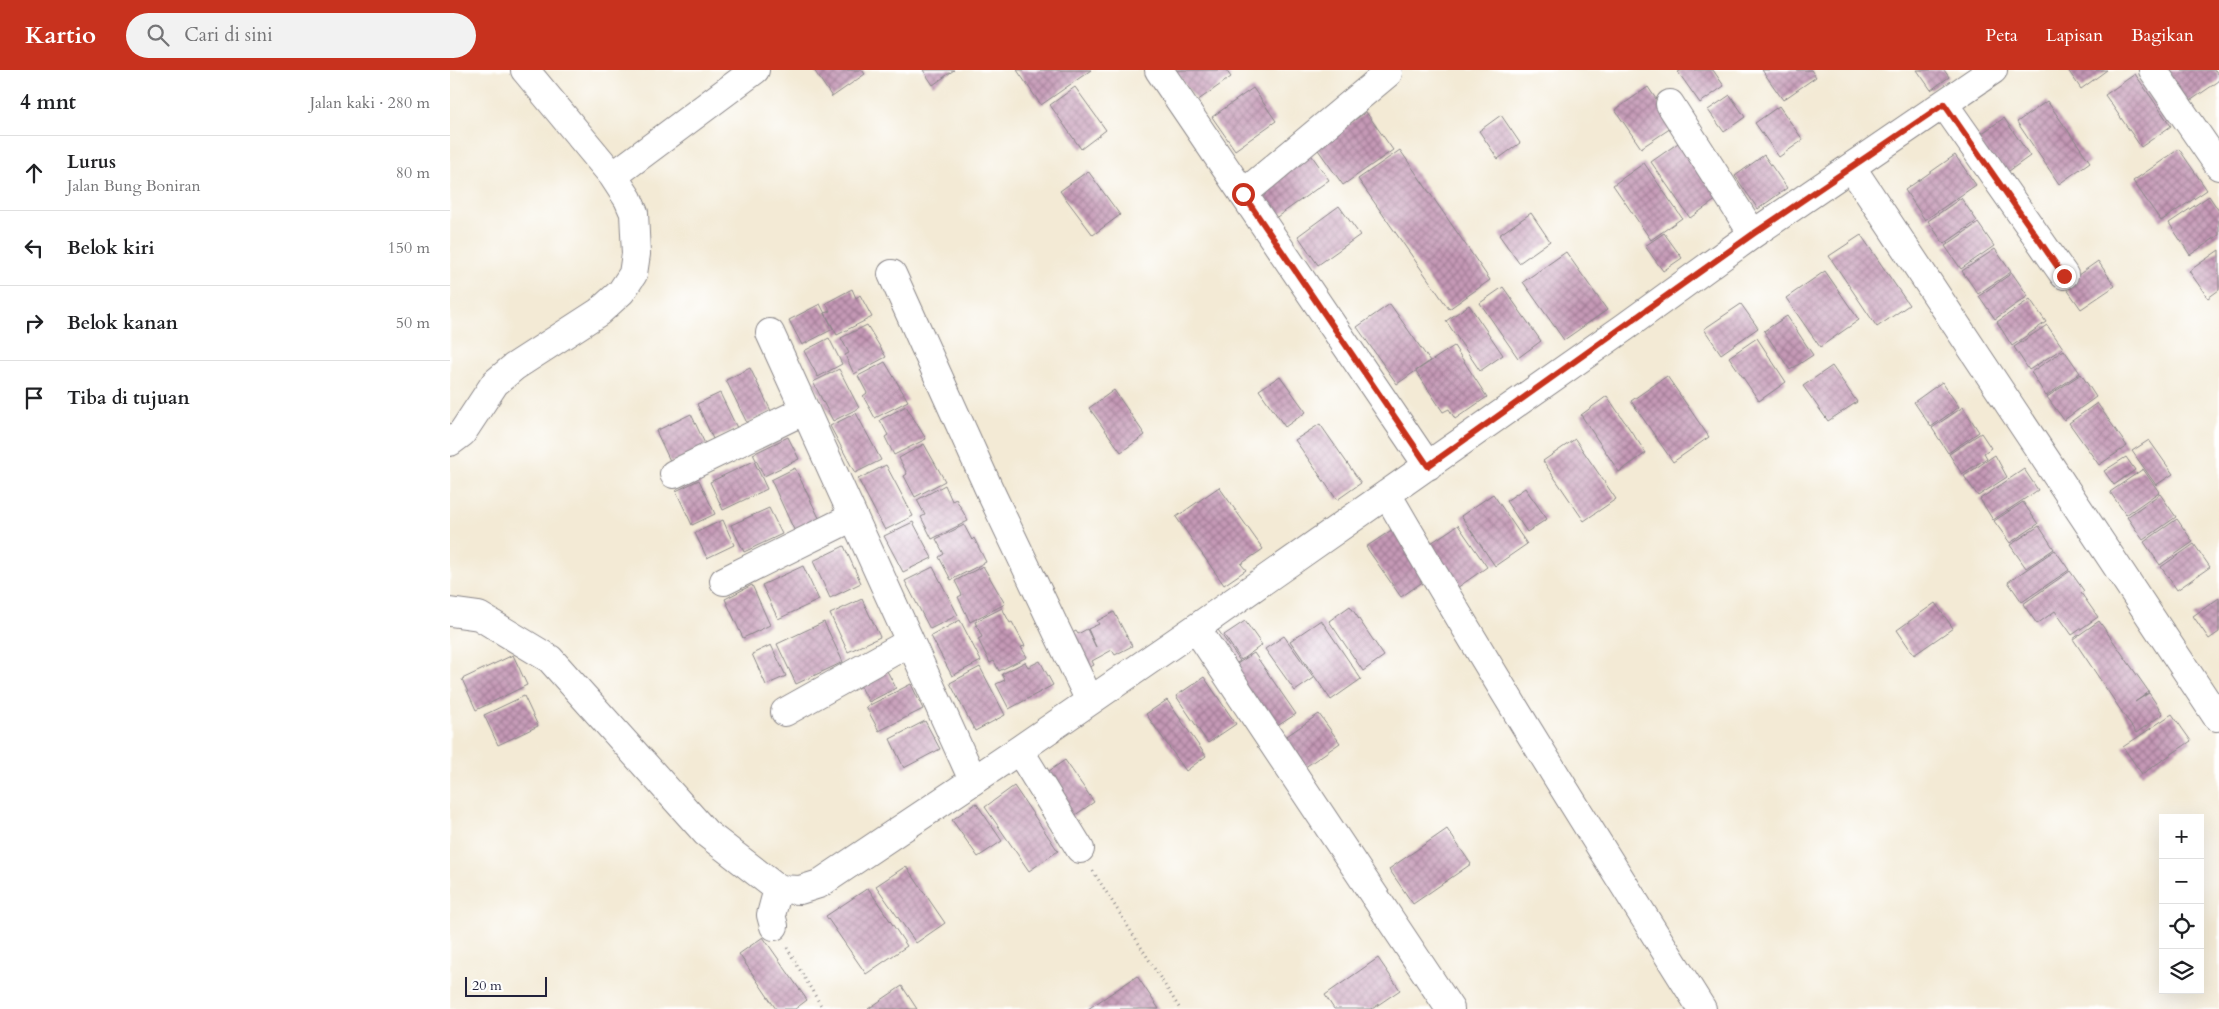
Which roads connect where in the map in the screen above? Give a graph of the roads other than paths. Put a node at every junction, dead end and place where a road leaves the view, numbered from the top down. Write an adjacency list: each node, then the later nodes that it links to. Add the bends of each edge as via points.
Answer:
1 (525, 70): 11 (street)
2 (755, 70): 11 (street)
3 (1159, 70): 12 (street)
4 (1994, 70): 8 (street)
5 (2154, 70): 9 (street)
6 (1388, 73): 12 (street)
7 (1670, 104): 13 (street)
8 (1944, 104): 10 (street); 15 (street)
9 (2219, 166)
10 (1852, 168): 13 (street); 29 (street)
11 (613, 176): 18 (street, via 634,213 636,254 633,274 621,292 599,312 514,367 495,383 462,433)
12 (1243, 194): 19 (street)
13 (1753, 234): 19 (street)
14 (892, 274): 27 (street)
15 (2064, 276)
16 (770, 333): 17 (street)
17 (805, 410): 20 (street); 22 (street)
18 (450, 442)
19 (1428, 466): 21 (street)
20 (674, 474)
21 (1388, 494): 25 (street); 36 (street, via 1560,784)
22 (853, 517): 23 (street); 26 (street)
23 (724, 581)
24 (450, 612): 33 (street, via 479,616 550,659 706,833)
25 (1196, 628): 27 (street); 35 (street)
26 (910, 642): 28 (street); 31 (street)
27 (1090, 701): 30 (street)
28 (785, 712)
29 (2217, 717)
30 (1019, 750): 31 (street); 32 (street)
31 (973, 780): 33 (street, via 820,884 800,890)
32 (1080, 849)
33 (778, 888): 34 (street, via 771,915)
34 (774, 926)
35 (1450, 1009)
36 (1702, 1009)

